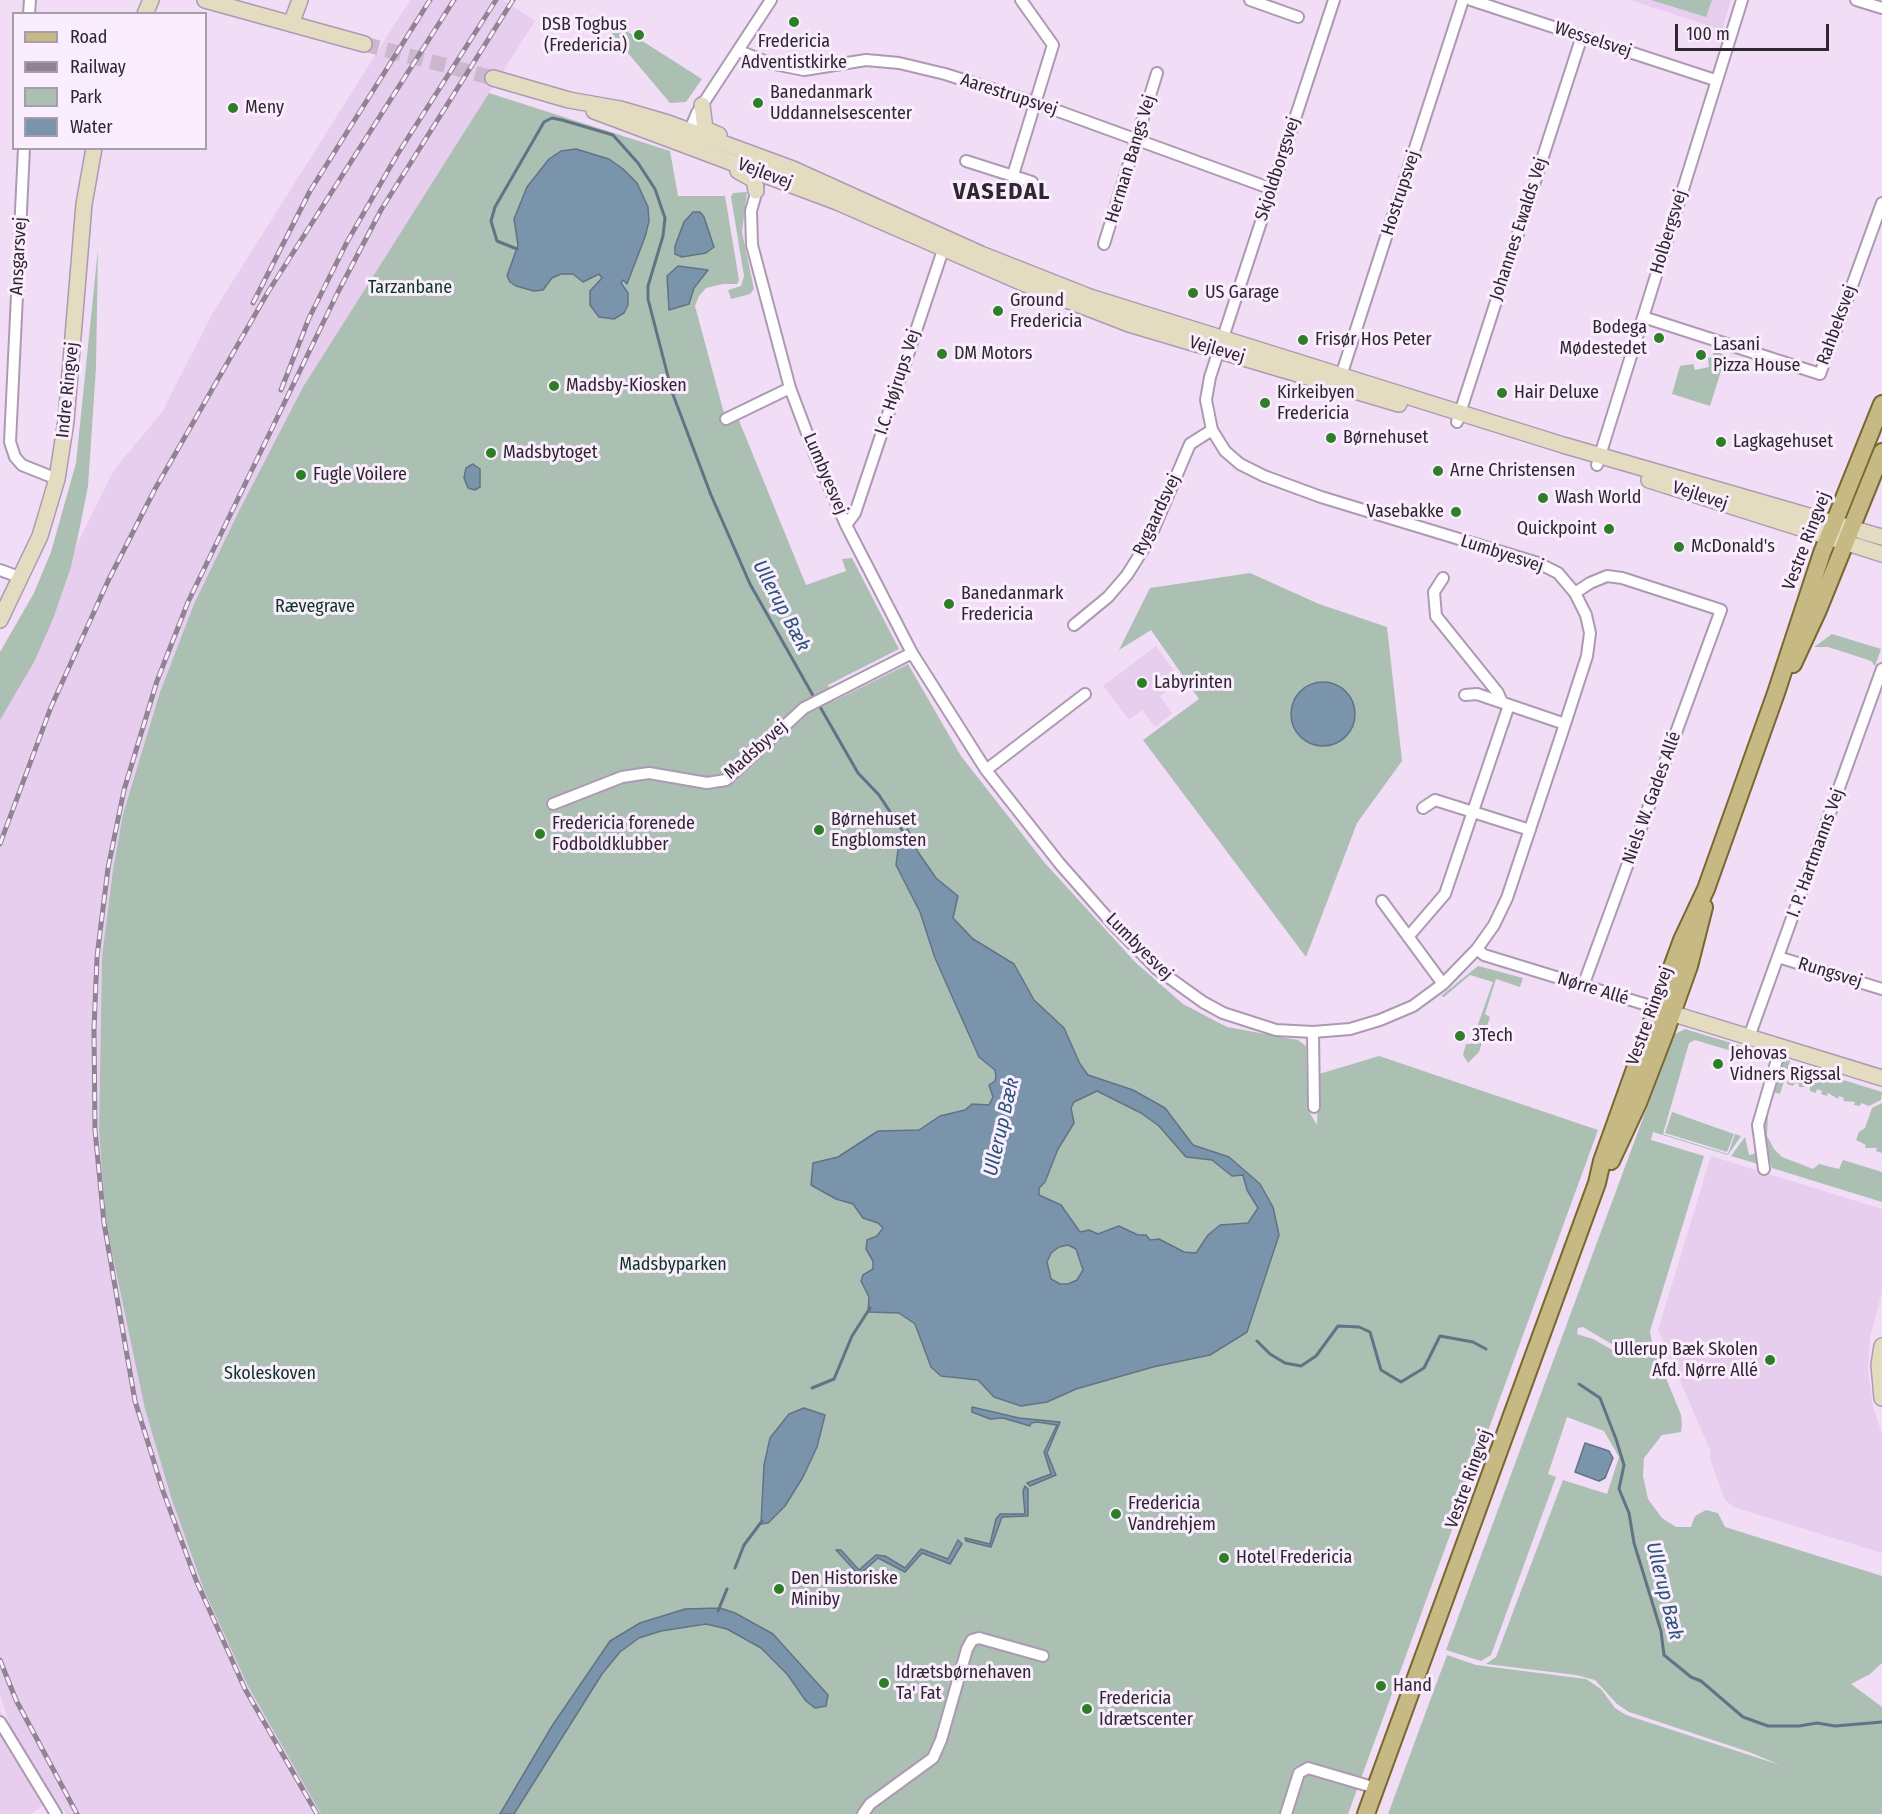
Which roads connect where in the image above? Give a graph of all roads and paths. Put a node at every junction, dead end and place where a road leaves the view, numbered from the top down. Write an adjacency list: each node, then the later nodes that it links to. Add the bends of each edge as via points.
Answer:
1 (205, 0): 13 (street)
2 (300, 0): 13 (street)
3 (771, 0): 16 (street)
4 (1021, 0): 21 (street, via 1053,45)
5 (1250, 0): 12 (street)
6 (1334, 0): 33 (street, Skjoldborgsvej)
7 (1463, 0): 41 (street, Hostrupsvej)
8 (1471, 0): 14 (street, Wesselsvej)
9 (1742, 0): 19 (street, Holbergsvej)
10 (1856, 0): 11 (street)
11 (1882, 8)
12 (1298, 17)
13 (291, 24): 15 (street)
14 (1582, 36): 19 (street, Wesselsvej); 44 (street, Johannes Ewalds Vej)
15 (364, 44)
16 (739, 51): 21 (street, Aarestrupsvej, via 769,63 804,70 866,60 899,63); 22 (street)
17 (1158, 73): 24 (street, Herman Bangs Vej)
18 (493, 78): 20 (street, Vejlevej)
19 (1715, 80): 39 (street, Holbergsvej)
20 (569, 100): 23 (street, Vejlevej, via 620,109); 25 (street, Vejlevej)
21 (1036, 103): 24 (street, Aarestrupsvej); 31 (street)
22 (702, 105): 23 (street); 28 (street, via 705,129)
23 (688, 130): 25 (street); 28 (street, Vejlevej)
24 (1137, 141): 33 (street, Aarestrupsvej); 38 (street, Herman Bangs Vej)
25 (690, 146): 30 (street, Vejlevej); 34 (street, via 749,176)
26 (24, 150): 50 (street, Ansgarsvej, via 10,442 22,465)
27 (94, 150): 50 (street, Indre Ringvej, via 84,204 66,421)
28 (753, 154): 30 (street, via 762,163); 35 (street, Vejlevej)
29 (966, 161): 31 (street)
30 (763, 174): 34 (street, Lumbyesvej); 35 (street, via 773,169); 37 (street, Vejlevej)
31 (1013, 175): 32 (street)
32 (1032, 182)
33 (1272, 189): 40 (street, Skjoldborgsvej)
34 (756, 191): 42 (street, Lumbyesvej, via 751,211 752,245)
35 (861, 200): 37 (street, Vejlevej)
36 (1882, 203): 39 (street, Rahbeksvej, via 1820,374)
37 (945, 244): 40 (street, Vejlevej, via 1129,324); 51 (street, I.C. Højrups Vej, via 855,513)
38 (1104, 244)
39 (1643, 317): 49 (street, Holbergsvej)
40 (1222, 344): 41 (street, Vejlevej); 47 (street, Lumbyesvej, via 1206,400)
41 (1340, 381): 44 (street, Vejlevej)
42 (790, 388): 45 (street); 51 (street, Lumbyesvej)
43 (1882, 404): 52 (main road, Vestre Ringvej)
44 (1458, 417): 49 (street, Vejlevej)
45 (726, 419)
46 (1882, 419): 52 (main road)
47 (1212, 430): 59 (street, Lumbyesvej, via 1225,451 1264,476 1538,563 1558,573); 61 (street, Rygaardsvej, via 1190,444 1149,540 1127,575)
48 (1882, 452): 52 (main road, Vestre Ringvej)
49 (1599, 460): 52 (street, Vejlevej); 52 (street, Vejlevej, via 1732,507 1776,514)
50 (57, 479): 57 (street, Indre Ringvej)
51 (846, 525): 62 (street, Lumbyesvej)
52 (1839, 533): 53 (street, Vejlevej); 54 (street); 55 (street, Vejlevej); 64 (main road, Vestre Ringvej, via 1798,620); 64 (main road, Vestre Ringvej, via 1799,653)
53 (1882, 537)
54 (1882, 546)
55 (1882, 554)
56 (0, 570): 57 (street)
57 (22, 578): 60 (street, Indre Ringvej)
58 (1443, 578): 67 (street, via 1434,592 1436,616)
59 (1575, 593): 68 (street, Lumbyesvej, via 1590,633 1587,656); 79 (street, Niels W. Gades Allé, via 1607,576 1721,610)
60 (0, 620)
61 (1074, 625)
62 (912, 653): 69 (street, Lumbyesvej); 70 (street, Madsbyvej, via 804,708 726,780 707,783 650,773 622,777)
63 (1882, 669): 77 (street, I. P. Hartmanns Vej)
64 (1776, 693): 81 (main road, Vestre Ringvej)
65 (1085, 694): 69 (street)
66 (1465, 695): 67 (street, via 1477,694)
67 (1505, 704): 68 (street); 72 (street)
68 (1565, 724): 73 (street, Lumbyesvej)
69 (986, 770): 82 (street, Lumbyesvej, via 1060,864 1157,969 1223,1013 1276,1029)
70 (553, 804)
71 (1423, 808): 72 (street, via 1435,800)
72 (1473, 812): 73 (street); 75 (street, via 1445,894)
73 (1530, 830): 76 (street, Lumbyesvej, via 1507,898)
74 (1382, 901): 75 (street)
75 (1408, 937): 78 (street)
76 (1477, 949): 78 (street, Lumbyesvej); 79 (street, Nørre Allé, via 1484,955)
77 (1778, 957): 80 (street, Rungsvej); 83 (street, I. P. Hartmanns Vej)
78 (1443, 984): 82 (street, Lumbyesvej, via 1413,1006 1380,1020 1350,1029)
79 (1583, 986): 81 (street, Nørre Allé)
80 (1882, 989)
81 (1664, 1011): 83 (street, Nørre Allé); 88 (main road, Vestre Ringvej, via 1602,1161); 88 (main road, Vestre Ringvej, via 1638,1103)
82 (1313, 1032): 86 (street)
83 (1749, 1037): 84 (street, Nørre Allé)
84 (1781, 1046): 85 (street, Nørre Allé); 87 (street, via 1758,1125)
85 (1882, 1077)
86 (1314, 1107)
87 (1764, 1169)
88 (1597, 1183): 93 (main road, Vestre Ringvej)
89 (1882, 1346): 90 (street)
90 (1882, 1398)
91 (1043, 1656): 95 (street, via 979,1638 972,1641 933,1758 870,1804)
92 (0, 1722): 94 (street)
93 (1376, 1788): 96 (street, via 1308,1768 1299,1773); 97 (main road, Vestre Ringvej)
94 (56, 1814)
95 (863, 1814)
96 (1286, 1814)
97 (1366, 1814)

